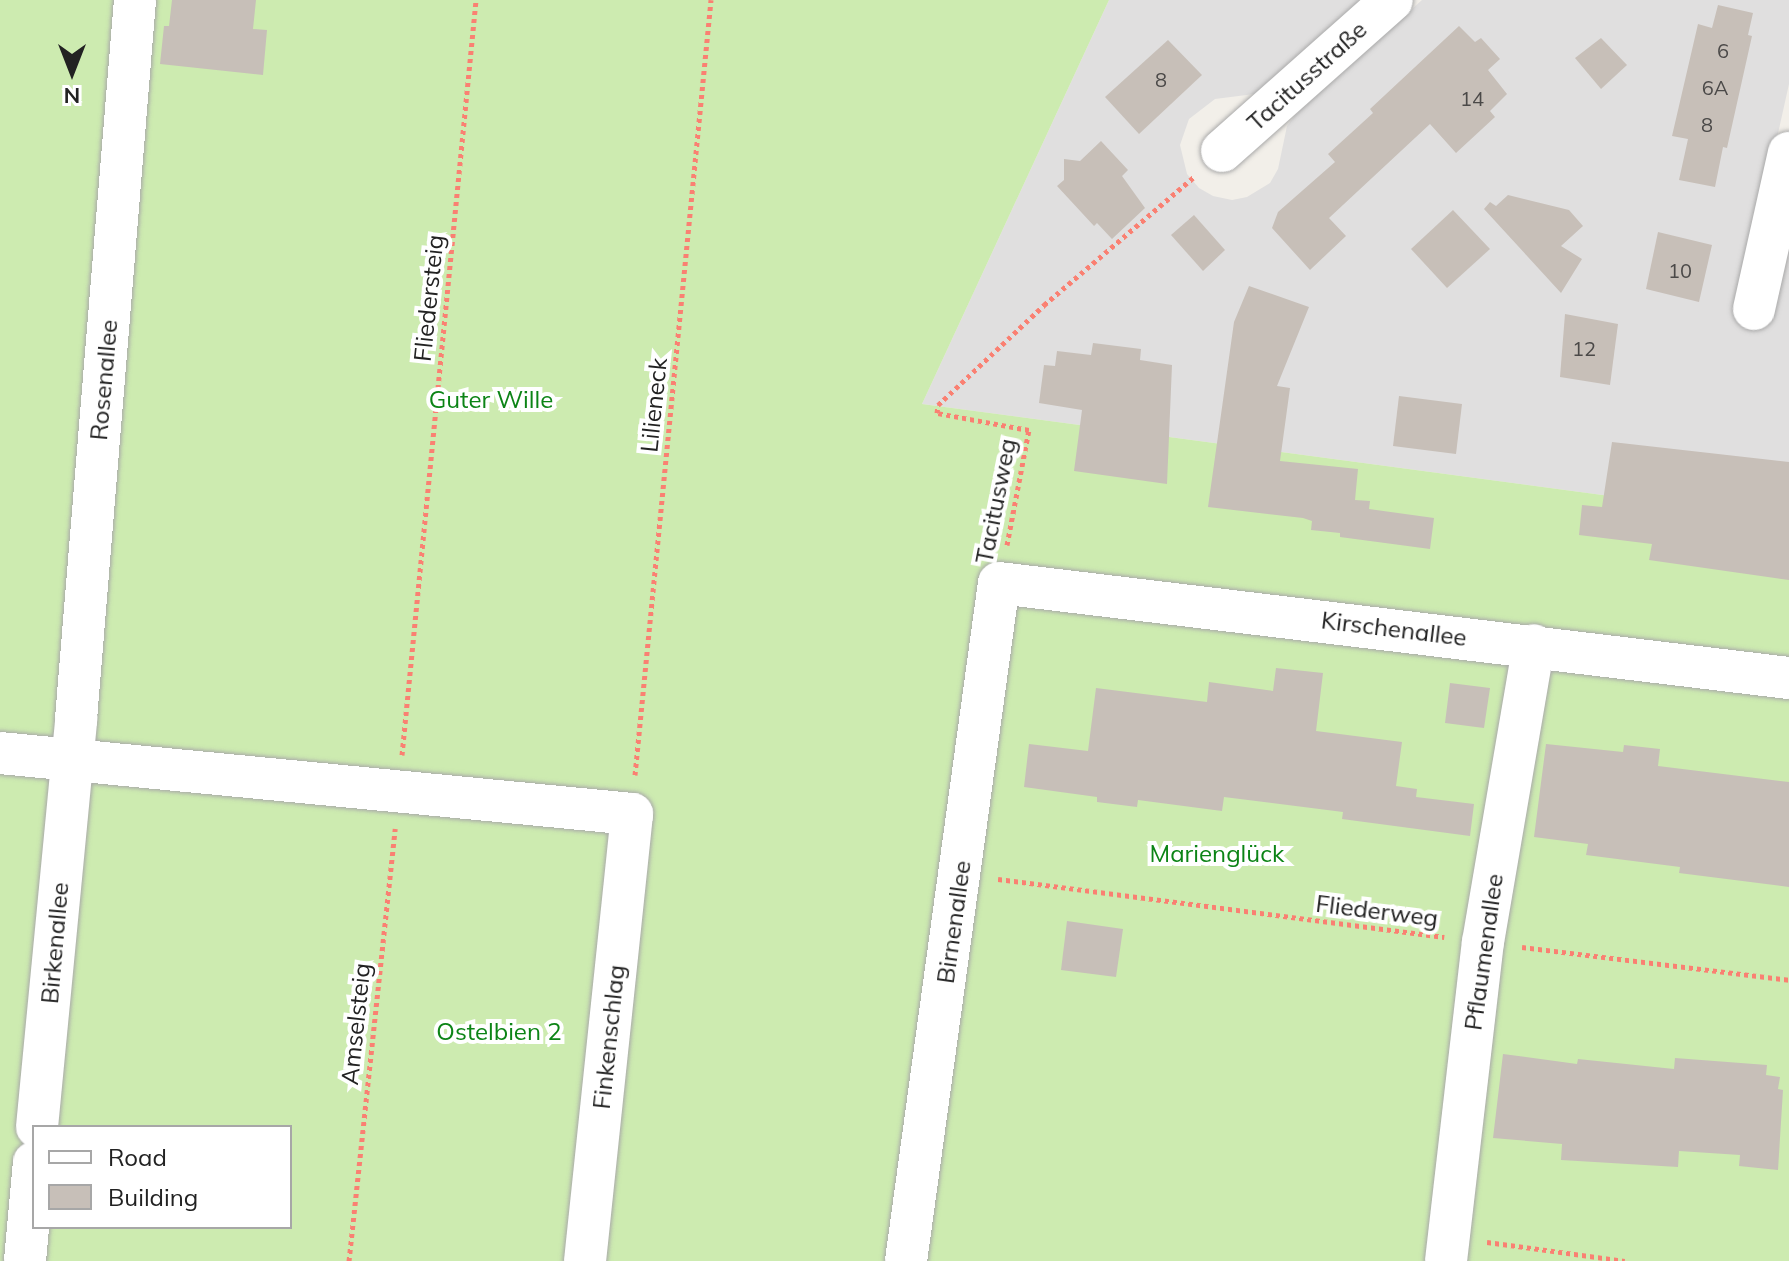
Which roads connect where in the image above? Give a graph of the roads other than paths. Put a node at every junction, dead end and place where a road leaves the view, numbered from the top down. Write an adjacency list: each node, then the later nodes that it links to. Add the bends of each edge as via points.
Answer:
1 (135, 0): 10 (street, Rosenallee)
2 (1392, 0): 3 (street, Tacitusstraße)
3 (1222, 151)
4 (1789, 153): 5 (street)
5 (1754, 309)
6 (999, 583): 7 (street, Kirschenallee); 16 (street, Birnenallee)
7 (1534, 645): 8 (street, Kirschenallee); 13 (street, Pflaumenallee, via 1483,942)
8 (1789, 678)
9 (0, 753): 10 (street)
10 (72, 759): 11 (street, Birkenallee); 15 (street, Finkenschlag, via 632,814)
11 (37, 1125)
12 (32, 1184): 14 (street)
13 (1448, 1249)
14 (25, 1261)
15 (585, 1261)
16 (906, 1261)

